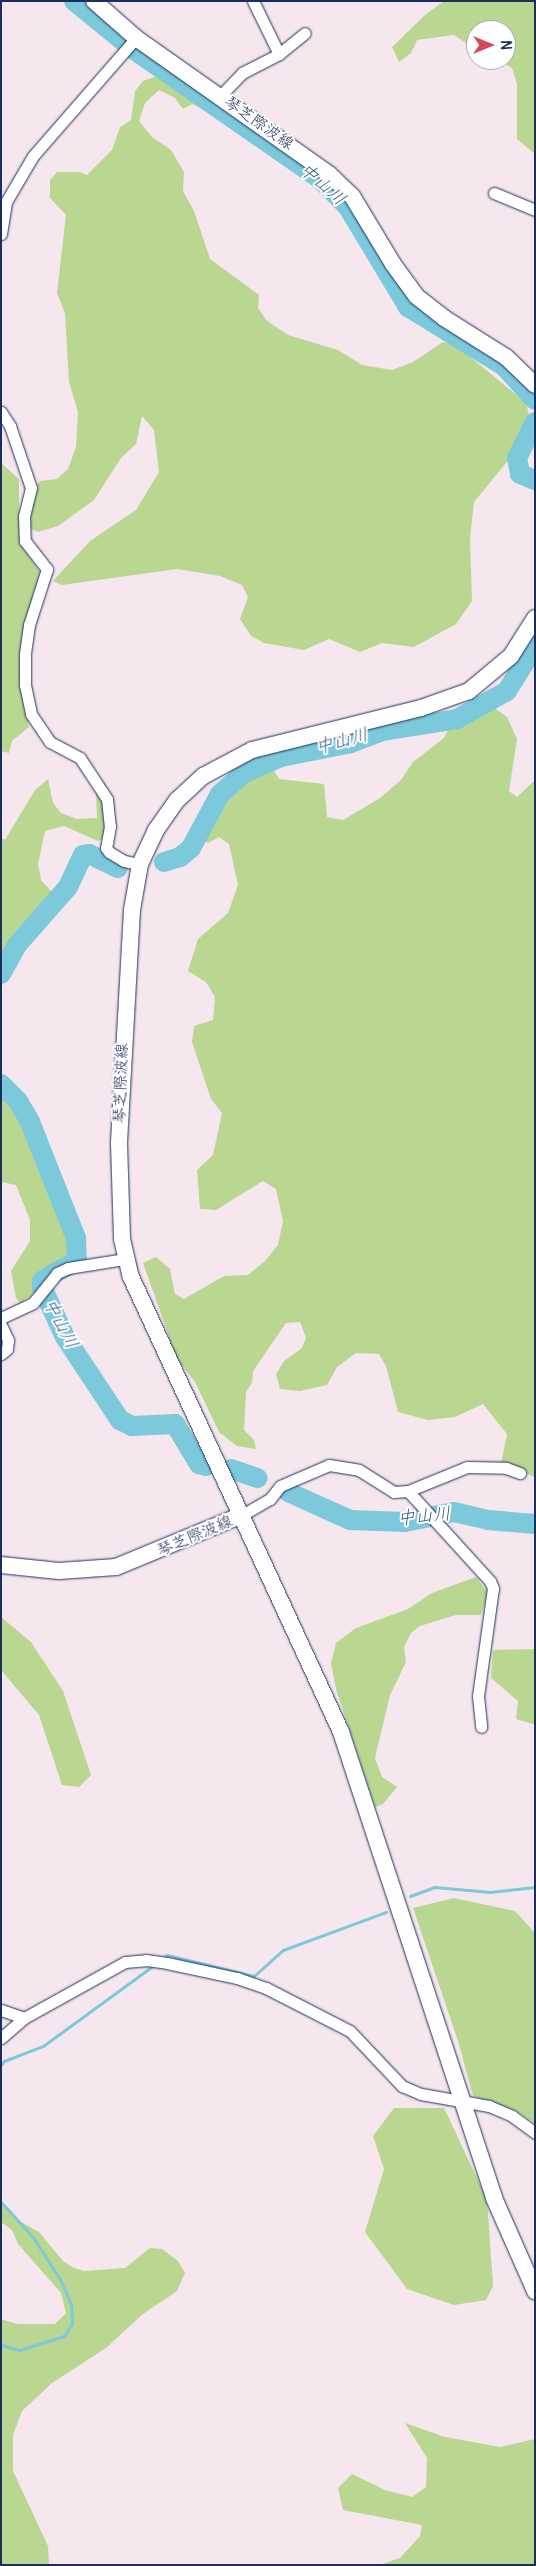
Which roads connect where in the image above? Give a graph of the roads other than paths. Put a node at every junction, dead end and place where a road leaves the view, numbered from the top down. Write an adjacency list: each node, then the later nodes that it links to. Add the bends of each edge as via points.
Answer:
1 (94, 1): 4 (main road, 琴芝際波線)
2 (253, 1): 5 (street)
3 (305, 33): 5 (street)
4 (132, 44): 6 (main road, 琴芝際波線); 9 (street, via 105,70 33,156 6,202)
5 (280, 54): 6 (street, via 242,73)
6 (220, 96): 10 (main road, 琴芝際波線, via 330,175 352,196 416,296 444,318 506,357)
7 (494, 193): 8 (street)
8 (535, 210)
9 (1, 234)
10 (535, 385)
11 (1, 412): 13 (street, via 10,426 31,488 24,516 25,540 47,569 29,625 26,685 31,714 50,742 80,758 107,799 108,852 124,861)
12 (535, 618): 13 (main road, 琴芝際波線, via 511,656 470,691 421,708 252,750 219,766 177,800 156,830)
13 (140, 864): 14 (main road, 琴芝際波線, via 129,942 121,1073 119,1175)
14 (126, 1259): 15 (street, via 68,1268 57,1273 33,1303); 20 (main road, 琴芝際波線, via 152,1328)
15 (1, 1318)
16 (1, 1325): 17 (street, via 8,1340 7,1349)
17 (1, 1354)
18 (520, 1473): 19 (street, via 506,1468 467,1467)
19 (408, 1491): 20 (street, via 394,1492 359,1470 329,1465 280,1486 270,1499); 22 (street, via 493,1588 478,1696)
20 (242, 1516): 21 (main road, 琴芝際波線, via 116,1567 59,1571); 26 (main road, via 341,1732)
21 (1, 1566)
22 (481, 1727)
23 (1, 2010): 24 (street)
24 (24, 2018): 25 (street); 26 (street, via 125,1962 167,1963 237,1978 302,2005 350,2031 402,2086)
25 (1, 2038)
26 (464, 2104): 27 (street, via 497,2109); 28 (main road, via 494,2198)
27 (535, 2133)
28 (535, 2291)

